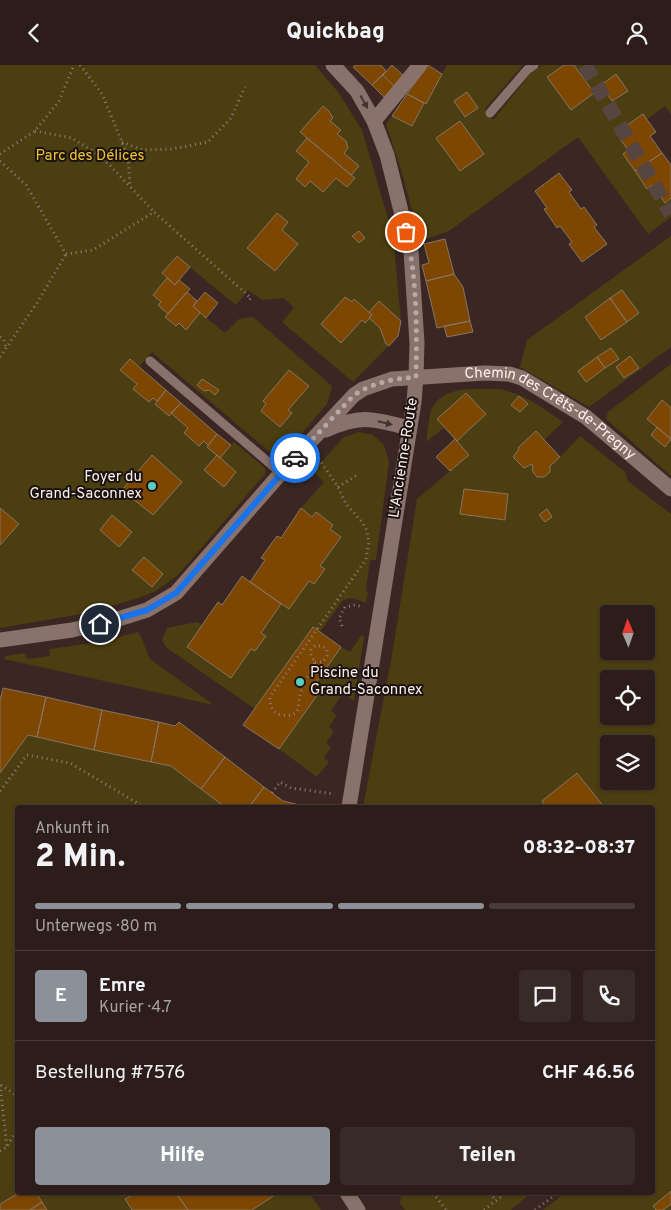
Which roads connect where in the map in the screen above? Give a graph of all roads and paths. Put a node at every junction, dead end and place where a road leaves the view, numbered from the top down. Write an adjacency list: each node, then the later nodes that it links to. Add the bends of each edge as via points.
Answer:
1 (74, 65): 9 (path, via 59,101)
2 (80, 65): 10 (path, via 102,94)
3 (333, 65): 8 (street, L'Ancienne-Route, one-way to 8, via 357,91)
4 (420, 65): 8 (street)
5 (534, 65): 7 (lane)
6 (244, 87): 10 (path, via 231,118 208,142 172,149 142,150)
7 (490, 113)
8 (374, 121): 21 (street, L'Ancienne-Route, via 387,155 411,251)
9 (35, 131): 11 (path); 13 (path, via 72,138 102,157)
10 (122, 142): 13 (path, via 128,157)
11 (0, 154)
12 (0, 161): 15 (path, via 26,185)
13 (130, 185): 14 (path)
14 (154, 212): 15 (path, via 92,250); 16 (path, via 251,298)
15 (66, 254): 18 (path)
16 (248, 301)
17 (0, 337): 18 (path)
18 (6, 349): 19 (path)
19 (0, 357)
20 (150, 361): 25 (lane)
21 (416, 377): 22 (street, L'Ancienne-Route); 23 (street, Chemin des Crêts-de-Pregny, via 392,379 363,389); 28 (street, Chemin des Crêts-de-Pregny, via 485,373 522,378 586,417)
22 (409, 428): 23 (street, one-way to 22, via 346,421 361,419); 35 (street, L'Ancienne-Route)
23 (319, 433): 25 (street, Chemin des Crêts-de-Pregny)
24 (319, 459): 27 (path)
25 (281, 473): 31 (street, Chemin des Crêts-de-Pregny, via 176,593 147,610 115,621)
26 (357, 475): 27 (path)
27 (338, 487): 32 (path, via 346,504 367,531 370,542 366,559 270,697 273,711 287,716 297,711 300,695)
28 (671, 489)
29 (362, 607): 30 (path, via 345,607 339,618)
30 (342, 625)
31 (0, 640)
32 (315, 662): 32 (path, via 311,650 315,646 327,649 323,662)
33 (0, 791): 36 (path, via 27,755 70,763)
34 (272, 793): 35 (path, via 280,782 291,788)
35 (350, 802)
36 (141, 805)
37 (0, 1085): 38 (path); 40 (path)
38 (15, 1094)
39 (15, 1132): 40 (path)
40 (7, 1147): 41 (path)
41 (0, 1151)
42 (348, 1195): 48 (street)
43 (435, 1195): 49 (path)
44 (492, 1195): 47 (path)
45 (504, 1195): 47 (path)
46 (555, 1195): 51 (path)
47 (496, 1201): 50 (path)
48 (358, 1210)
49 (446, 1210)
50 (484, 1210)
51 (535, 1210)

